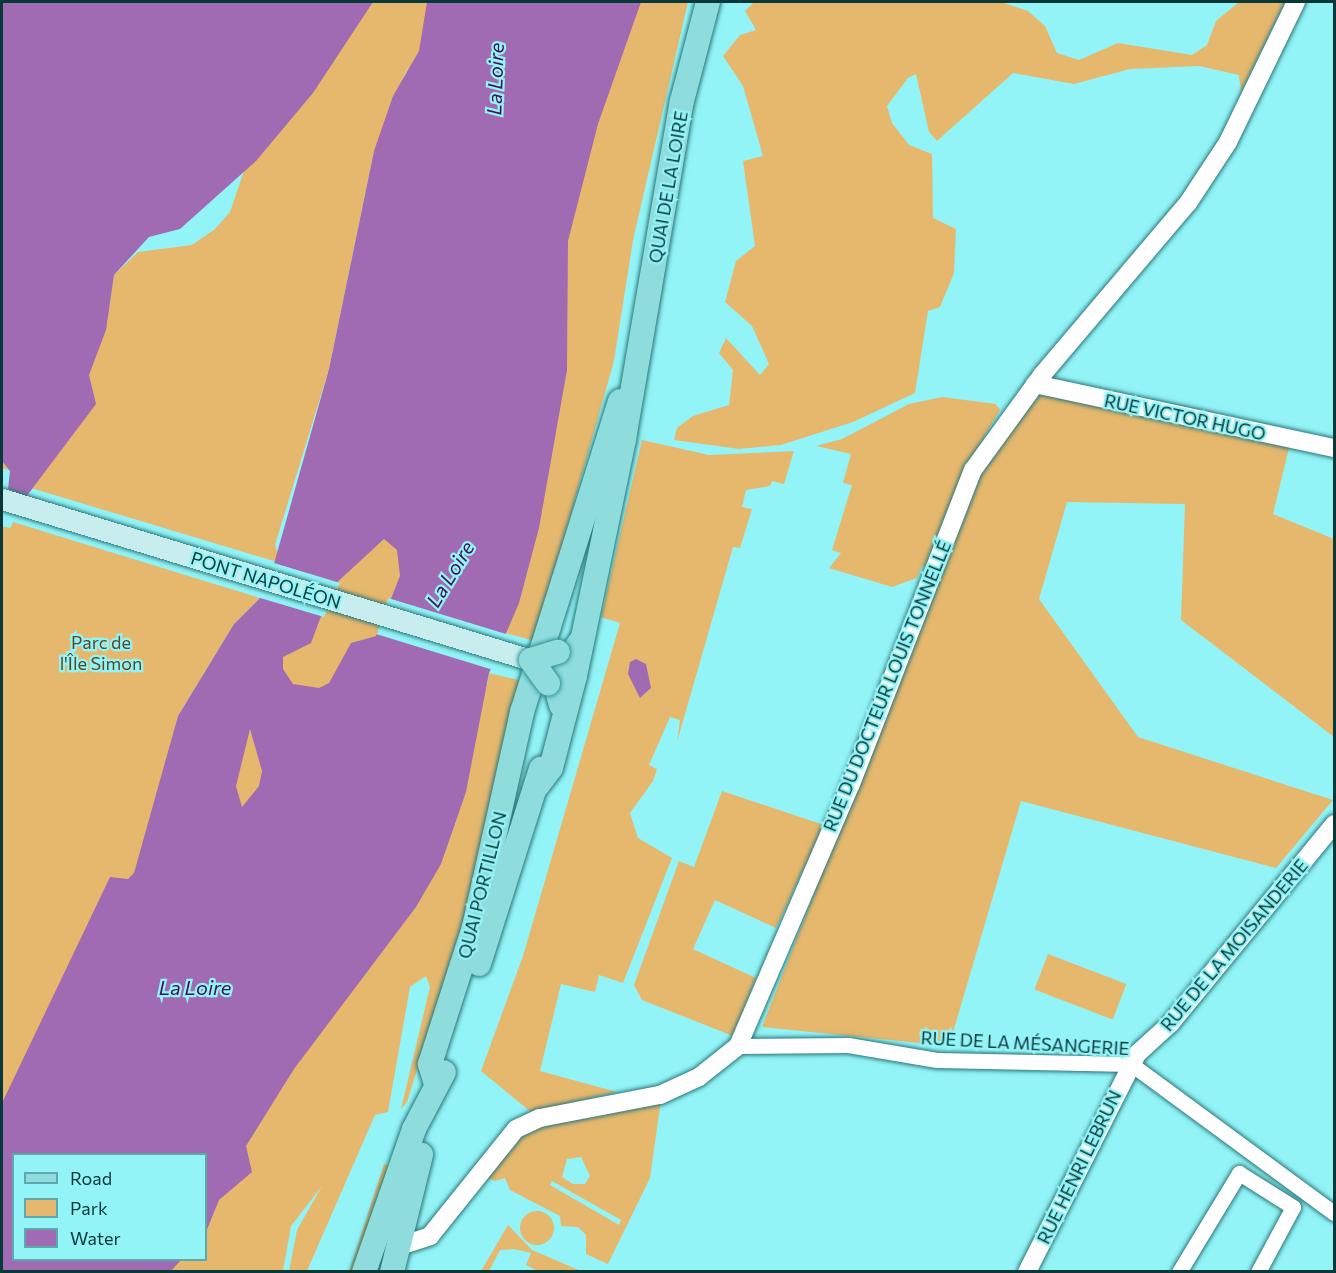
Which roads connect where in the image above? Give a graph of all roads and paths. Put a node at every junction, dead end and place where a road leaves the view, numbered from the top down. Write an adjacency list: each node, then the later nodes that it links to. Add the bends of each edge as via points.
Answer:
1 (708, 2): 3 (main road, QUAI DE LA LOIRE, via 682,101)
2 (1296, 2): 4 (street, RUE DU DOCTEUR LOUIS TONNELLÉ, via 1228,142 1188,203)
3 (632, 374): 7 (main road, QUAI DE LA LOIRE, via 624,439); 8 (main road, QUAI DE LA LOIRE, via 606,436); 8 (main road, via 574,634)
4 (1035, 384): 5 (street, RUE VICTOR HUGO); 11 (street, RUE DU DOCTEUR LOUIS TONNELLÉ, via 973,470 856,774)
5 (1335, 448)
6 (2, 499): 8 (main road, PONT NAPOLÉON)
7 (580, 642): 8 (main road, via 567,661); 9 (main road, QUAI DE LA LOIRE, via 551,768)
8 (544, 669): 9 (main road, via 561,695); 13 (main road, QUAI PORTILLON, via 474,927 430,1064)
9 (538, 785): 13 (main road)
10 (1335, 824): 12 (street, RUE DE LA MOISANDERIE)
11 (738, 1046): 12 (street, RUE DE LA MÉSANGERIE, via 848,1045 937,1060); 16 (street, RUE DU DOCTEUR LOUIS TONNELLÉ, via 699,1077 660,1095 540,1118 516,1129 430,1236)
12 (1131, 1064): 15 (street, RUE DE LA MÉSANGERIE); 19 (street, RUE HENRI LEBRUN)
13 (436, 1084): 14 (main road)
14 (420, 1122): 16 (main road, via 426,1136); 17 (main road)
15 (1335, 1213)
16 (397, 1247): 18 (main road)
17 (364, 1272)
18 (392, 1272)
19 (1027, 1272)
20 (1179, 1272): 21 (street, via 1239,1173 1293,1207)
21 (1258, 1272)

